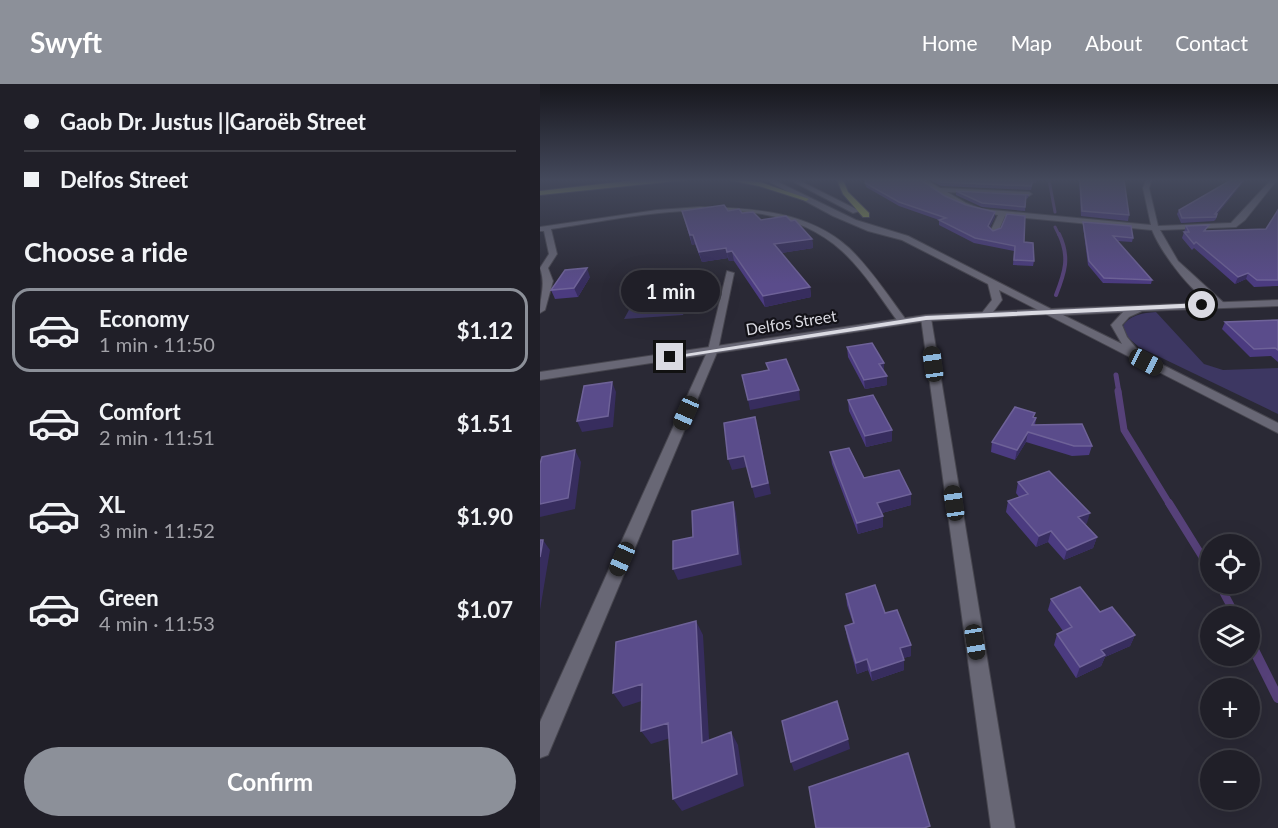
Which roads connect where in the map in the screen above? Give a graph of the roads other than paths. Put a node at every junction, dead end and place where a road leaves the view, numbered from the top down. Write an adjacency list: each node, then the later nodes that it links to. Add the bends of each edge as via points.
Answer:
1 (1002, 214): 13 (street)
2 (651, 215): 11 (lane)
3 (777, 215): 26 (lane, via 810,225 845,249)
4 (841, 215): 14 (street)
5 (866, 215): 9 (street)
6 (1010, 215): 12 (street)
7 (1153, 215): 12 (street)
8 (1245, 215): 12 (street, via 1233,225)
9 (874, 219)
10 (885, 224): 14 (street)
11 (543, 228): 22 (lane, via 553,254 544,267 549,281)
12 (1155, 228): 19 (street, via 1175,267)
13 (994, 232)
14 (905, 238): 16 (street)
15 (730, 273): 27 (lane)
16 (992, 283): 17 (street); 24 (street, via 997,300)
17 (1008, 291): 21 (street); 23 (street)
18 (1278, 303): 19 (street)
19 (1220, 304): 20 (street)
20 (1147, 308): 21 (street); 28 (street, via 1125,315 1116,325 1122,338)
21 (1105, 309): 23 (street, Delfos Street)
22 (540, 310)
23 (1048, 312): 24 (street, Delfos Street); 28 (street)
24 (986, 314): 25 (street, Delfos Street)
25 (926, 318): 26 (street, Delfos Street); 32 (lane)
26 (903, 321): 27 (street, Delfos Street)
27 (713, 350): 29 (street, Delfos Street); 31 (lane)
28 (1146, 362): 30 (street)
29 (540, 376)
30 (1278, 429)
31 (540, 747)
32 (1003, 828)

